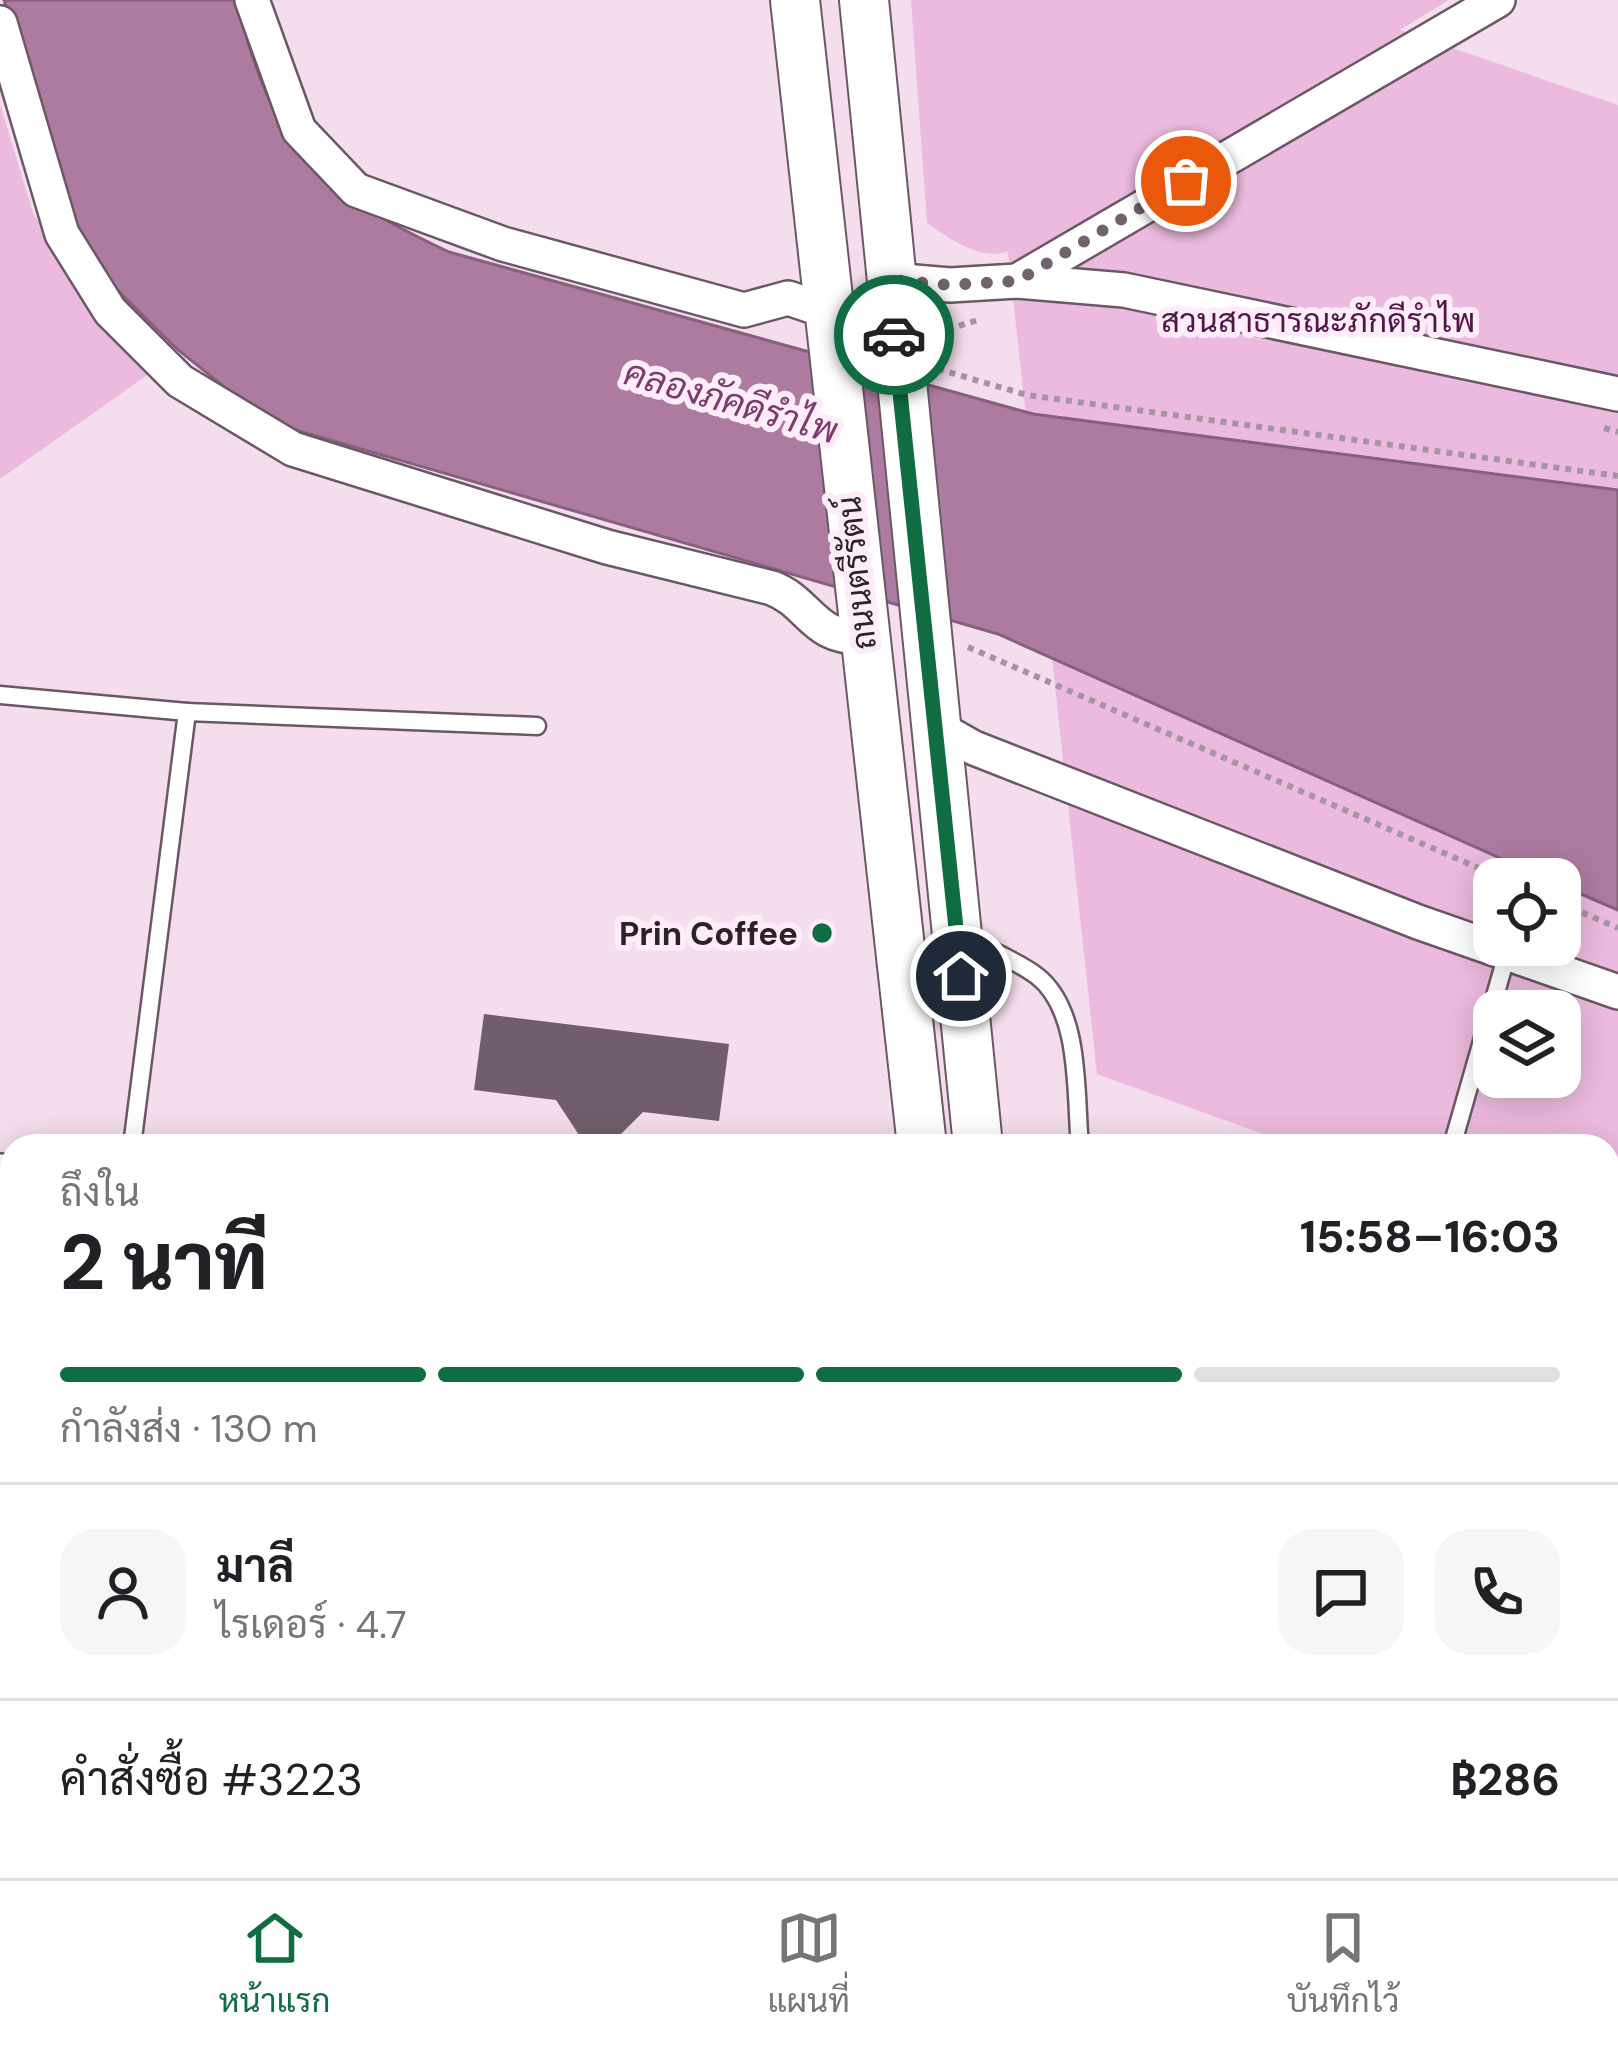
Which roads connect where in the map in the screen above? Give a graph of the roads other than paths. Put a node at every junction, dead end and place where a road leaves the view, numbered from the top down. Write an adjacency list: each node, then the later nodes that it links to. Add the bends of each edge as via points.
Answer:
1 (252, 0): 8 (street, via 299,130 356,190 503,244 744,310 788,298)
2 (795, 0): 8 (main road, ถนนตรีรัตน์)
3 (864, 0): 6 (main road, ถนนตรีรัตน์)
4 (1498, 0): 7 (street)
5 (0, 23): 10 (street, via 62,234 110,311 180,381 293,449 607,547 772,588 838,638)
6 (891, 280): 7 (street); 14 (main road, ถนนตรีรัตน์, via 915,346 945,655)
7 (1017, 281): 9 (street, via 1124,290)
8 (827, 310): 10 (main road, ถนนตรีรัตน์)
9 (1618, 394)
10 (863, 637): 21 (main road, ถนนตรีรัตน์)
11 (0, 695): 12 (lane)
12 (187, 712): 13 (lane); 20 (lane)
13 (536, 726)
14 (935, 726): 15 (main road, ถนนตรีรัตน์); 16 (street)
15 (957, 933): 22 (main road, ถนนตรีรัตน์); 23 (lane, via 1039,977 1056,999 1070,1040)
16 (1473, 940)
17 (1504, 966): 24 (lane)
18 (1543, 966): 19 (street)
19 (1618, 992)
20 (134, 1134)
21 (921, 1134)
22 (978, 1134)
23 (1079, 1134)
24 (1456, 1134)

